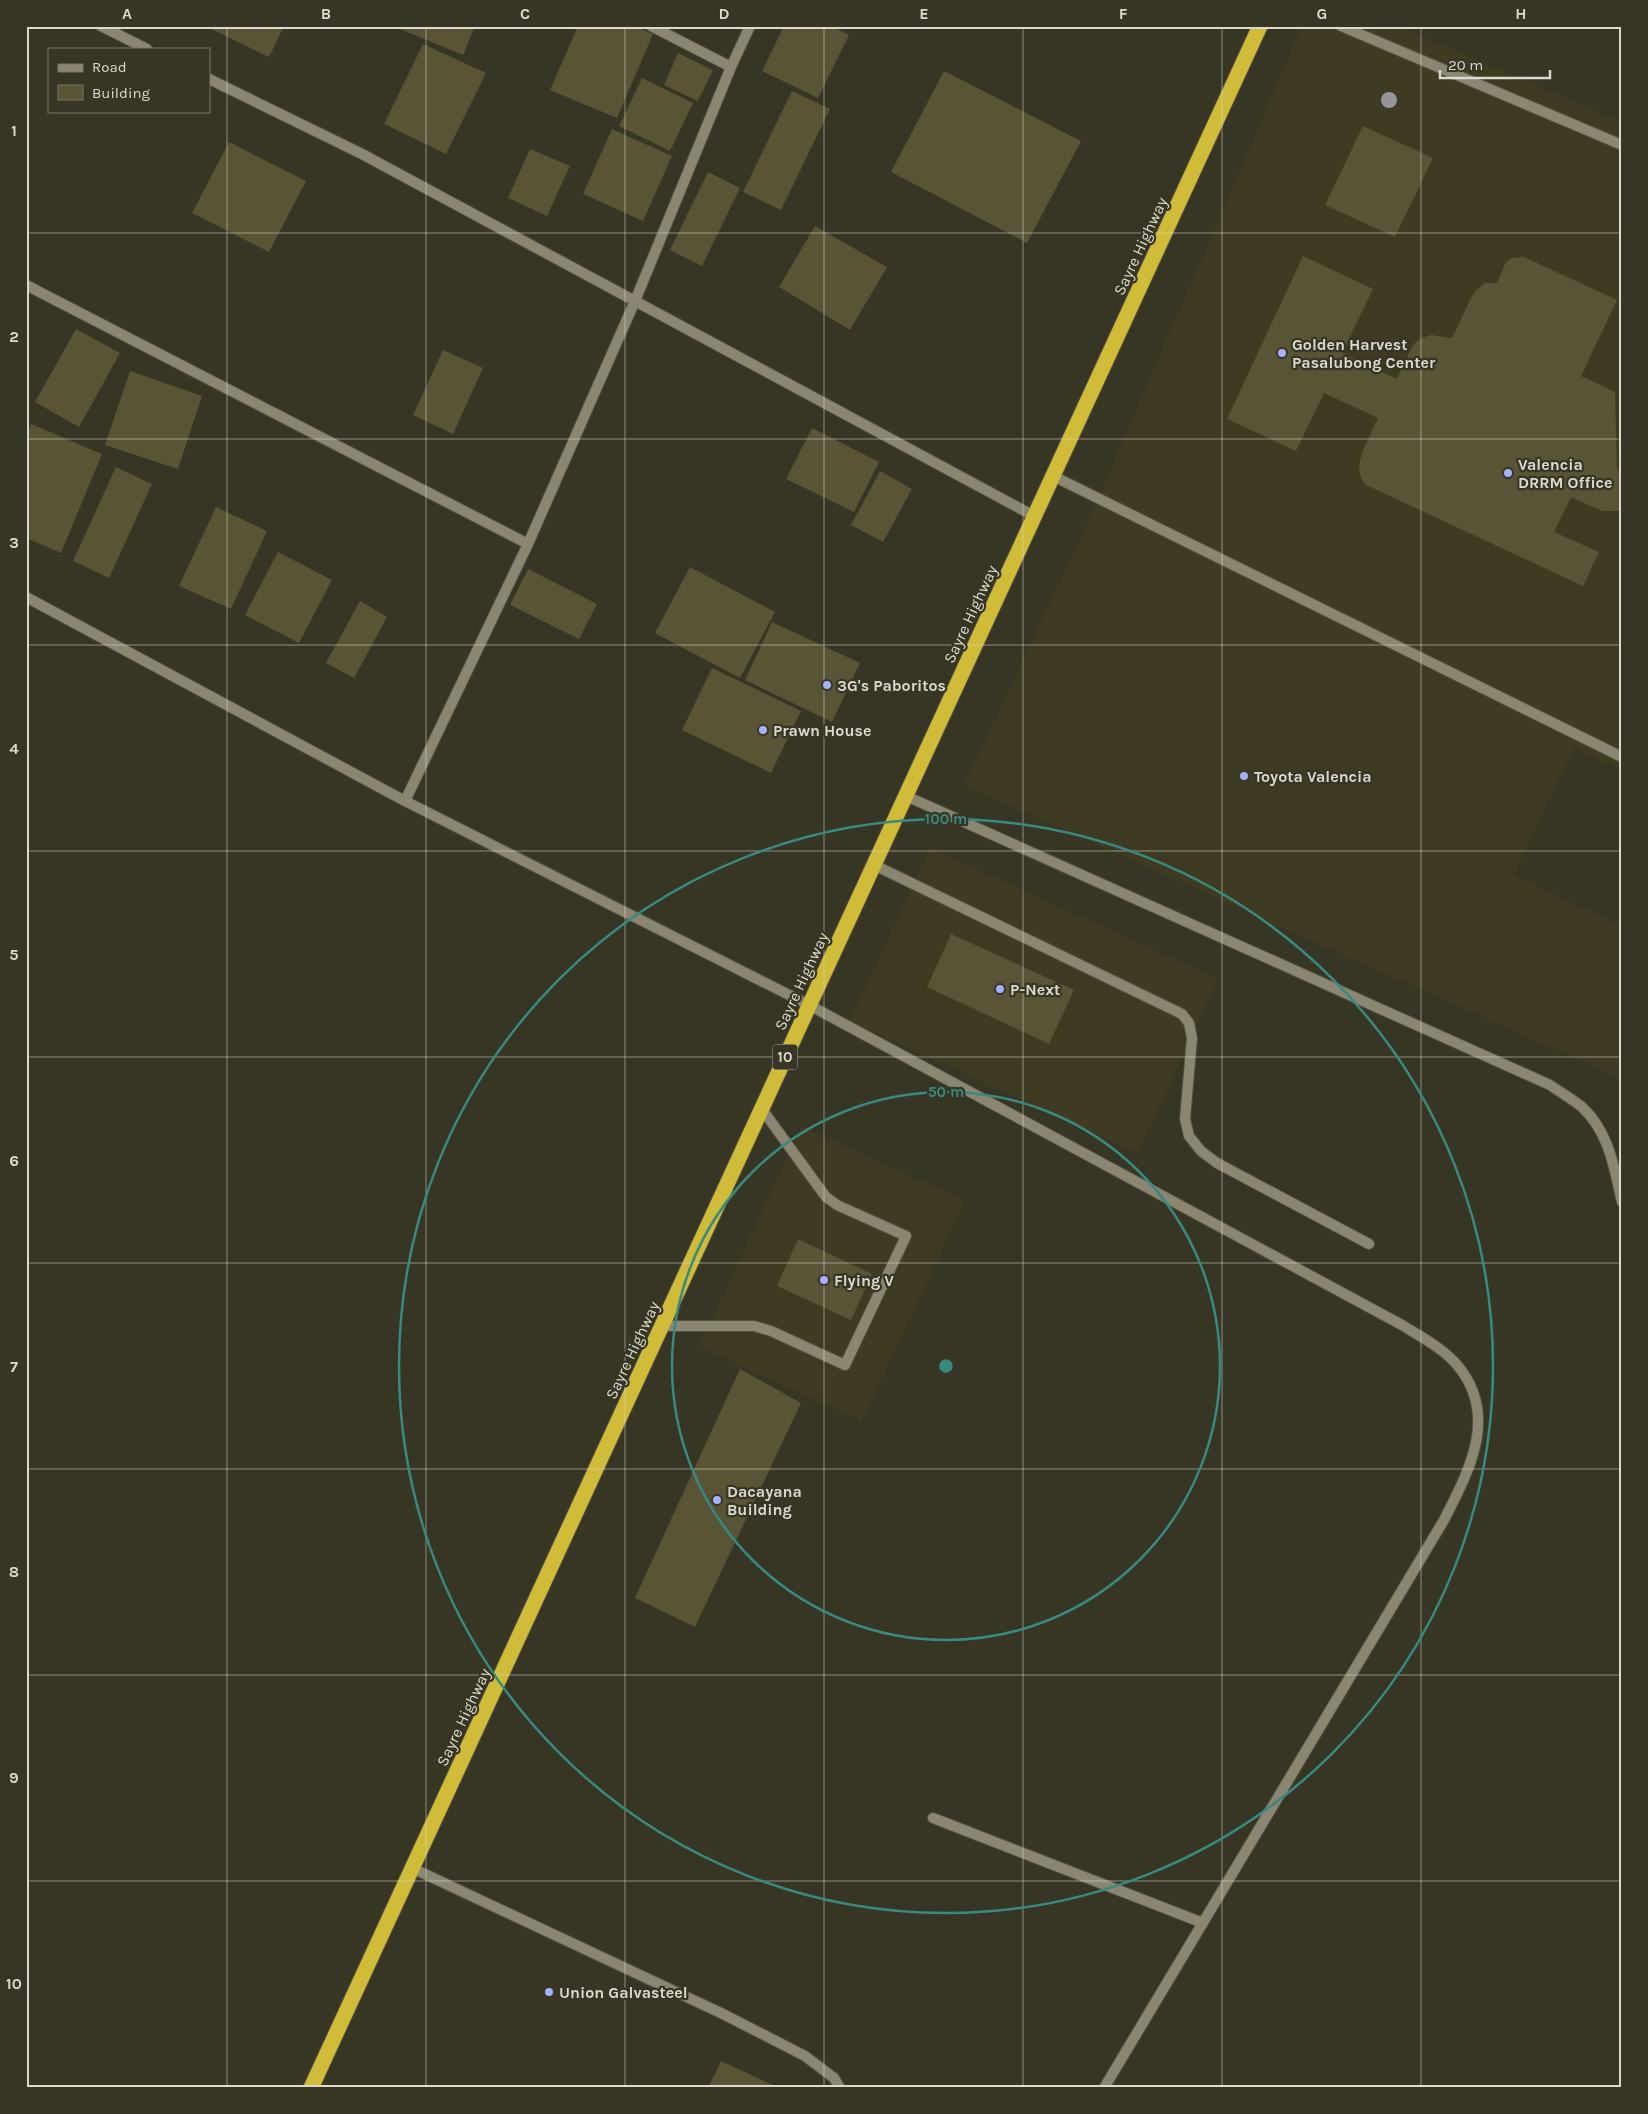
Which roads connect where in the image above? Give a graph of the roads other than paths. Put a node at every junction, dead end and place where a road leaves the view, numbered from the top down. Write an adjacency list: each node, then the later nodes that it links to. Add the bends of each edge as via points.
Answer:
1 (101, 26): 6 (street)
2 (651, 26): 7 (street)
3 (750, 26): 7 (street)
4 (1260, 26): 12 (highway, Sayre Highway / 10)
5 (1341, 26): 9 (street)
6 (145, 48)
7 (731, 67): 11 (street)
8 (210, 79): 11 (street, via 362,154)
9 (1622, 145)
10 (26, 285): 14 (street)
11 (635, 301): 13 (street); 14 (street)
12 (1053, 476): 13 (highway, Sayre Highway / 10); 16 (street)
13 (1034, 516): 17 (highway, Sayre Highway / 10)
14 (528, 544): 18 (street)
15 (26, 597): 18 (street)
16 (1622, 757)
17 (906, 796): 19 (highway, Sayre Highway / 10); 22 (street, via 1550,1085 1581,1106 1599,1126 1612,1154)
18 (405, 801): 20 (street)
19 (874, 864): 20 (highway, Sayre Highway / 10); 23 (street, via 1182,1014 1189,1023 1192,1038 1185,1119 1189,1136 1201,1151 1217,1163)
20 (809, 1005): 21 (highway, Sayre Highway / 10); 27 (street, via 1402,1325 1452,1360 1473,1390 1479,1420 1474,1454 1462,1485)
21 (762, 1108): 24 (highway, Sayre Highway / 10); 24 (street, via 826,1197 906,1236 845,1366 754,1326)
22 (1622, 1202)
23 (1370, 1244)
24 (662, 1326): 26 (highway, Sayre Highway / 10)
25 (933, 1818): 27 (street)
26 (412, 1868): 28 (highway, Sayre Highway / 10); 29 (street, via 806,2056 834,2078)
27 (1203, 1923): 30 (street)
28 (311, 2088)
29 (840, 2088)
30 (1104, 2088)

